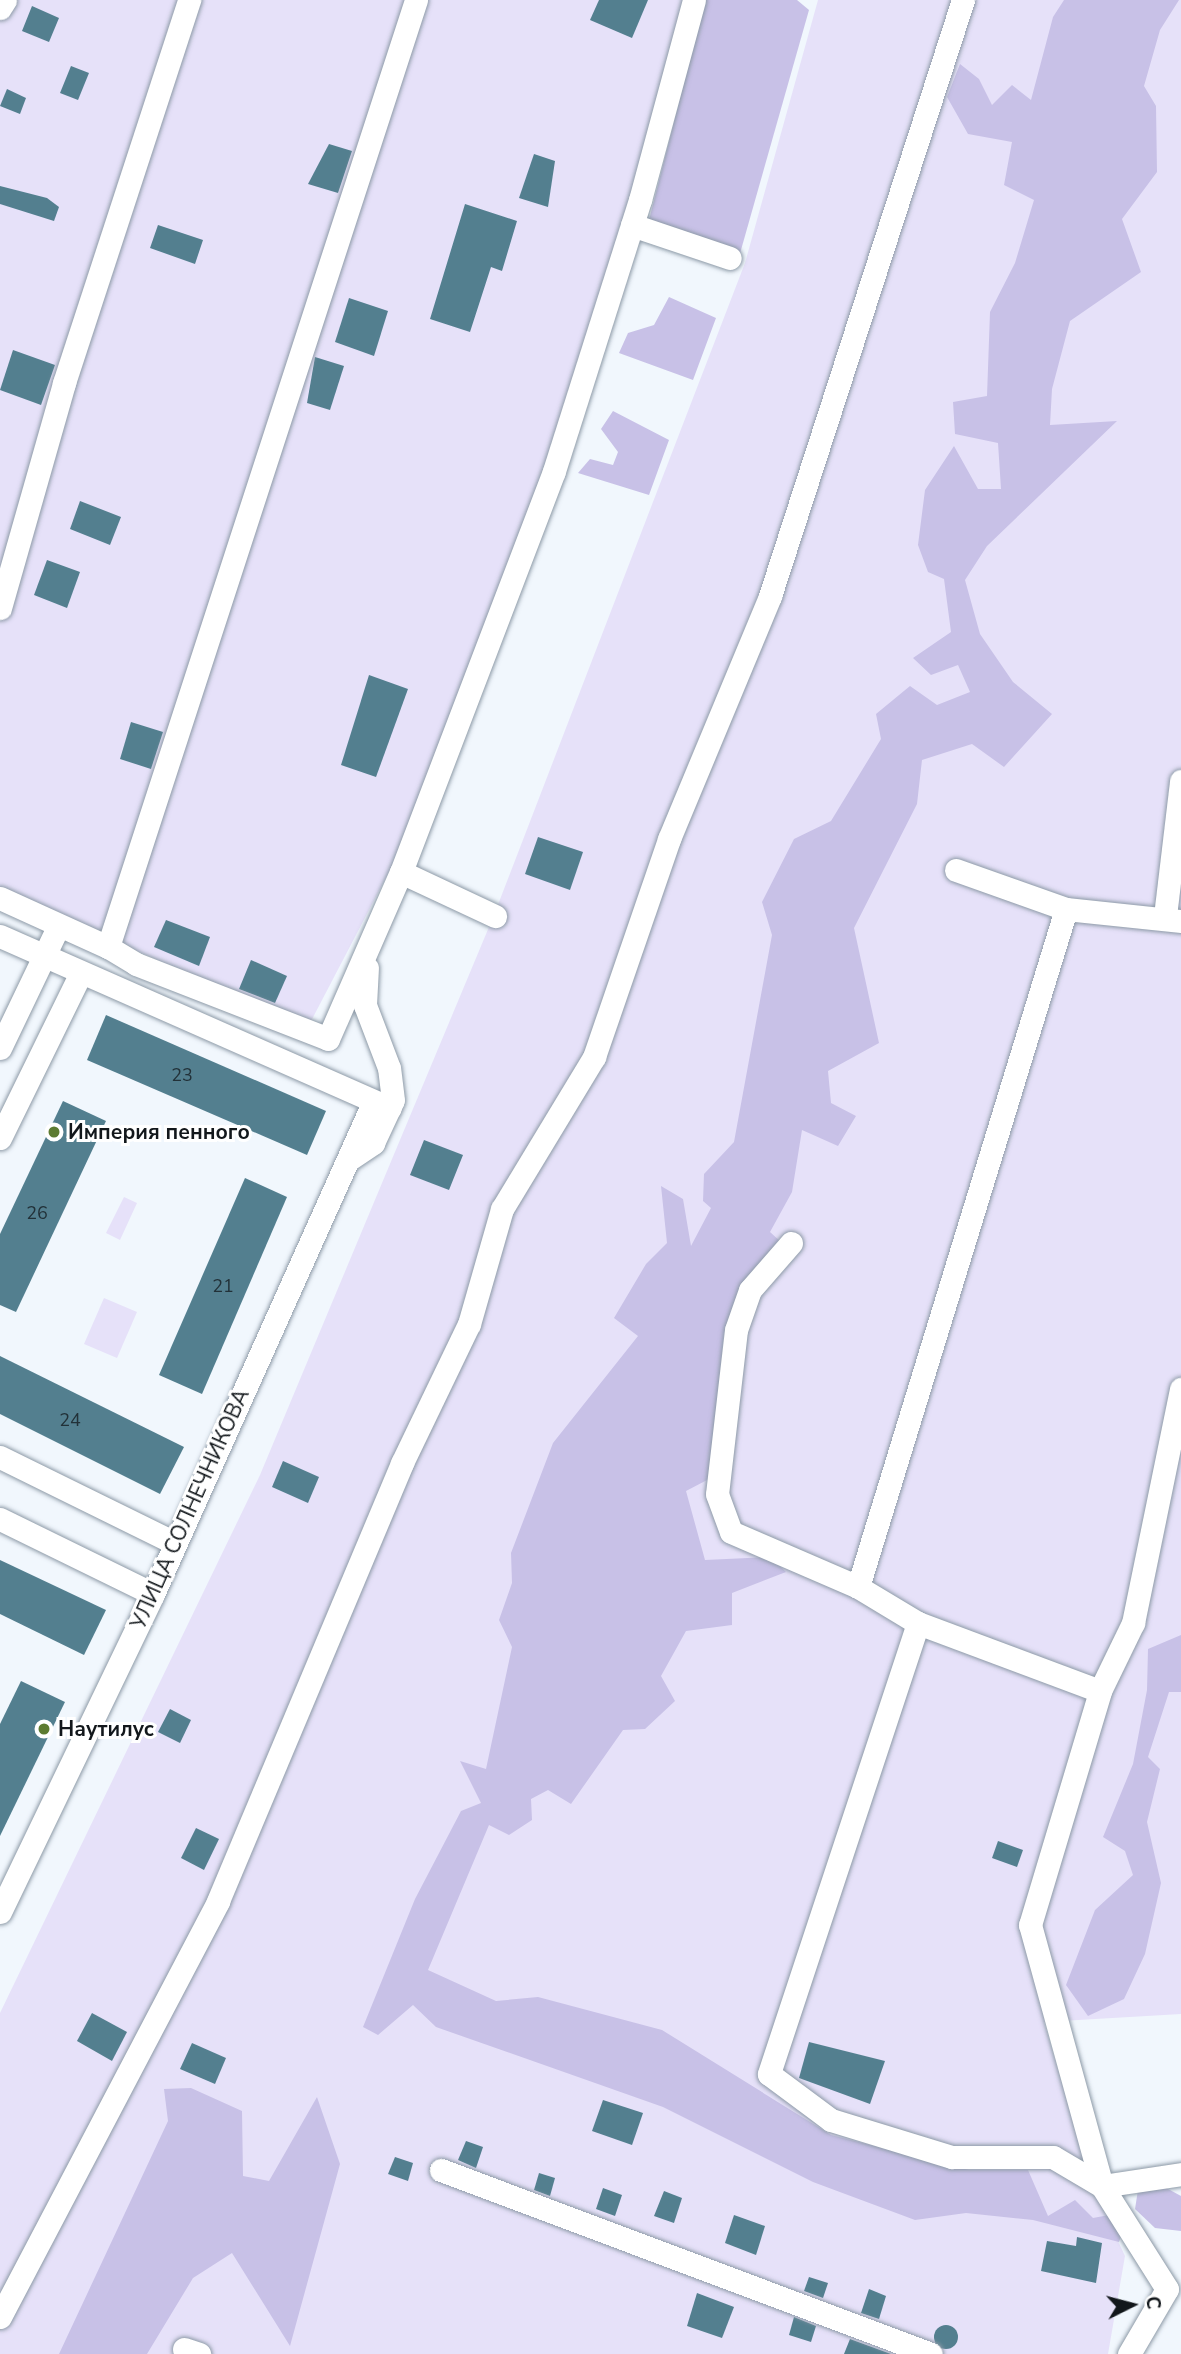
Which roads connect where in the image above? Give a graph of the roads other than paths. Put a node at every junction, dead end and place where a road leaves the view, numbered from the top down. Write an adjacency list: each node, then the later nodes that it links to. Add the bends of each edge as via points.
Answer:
1 (5, 0): 6 (street)
2 (189, 0): 9 (street, via 64,383)
3 (416, 0): 19 (street)
4 (694, 0): 7 (street)
5 (963, 0): 40 (street, via 770,596 669,839 594,1057 502,1209 469,1324 396,1476 218,1901)
6 (0, 8)
7 (632, 225): 8 (street); 12 (street, via 554,471)
8 (730, 258)
9 (0, 608)
10 (1181, 781): 16 (street)
11 (956, 870): 14 (street)
12 (401, 872): 15 (street); 20 (street)
13 (0, 898): 17 (street)
14 (1066, 909): 16 (street); 31 (street)
15 (495, 916)
16 (1173, 918)
17 (59, 925): 19 (street); 21 (street)
18 (0, 936): 21 (street)
19 (108, 947): 20 (street, via 136,964 328,1039)
20 (368, 954): 24 (street, via 365,1005 388,1068)
21 (46, 957): 22 (street); 23 (street)
22 (81, 974): 24 (street); 25 (street)
23 (0, 1048)
24 (381, 1105): 30 (street, УЛИЦА СОЛНЕЧНИКОВА, via 348,1160)
25 (0, 1138)
26 (791, 1243): 31 (street, via 750,1290 736,1330 717,1494 731,1532)
27 (1181, 1389): 34 (street, via 1133,1623)
28 (0, 1457): 30 (street)
29 (0, 1519): 32 (street)
30 (175, 1543): 32 (street, УЛИЦА СОЛНЕЧНИКОВА)
31 (858, 1587): 33 (street)
32 (153, 1594): 35 (street, УЛИЦА СОЛНЕЧНИКОВА)
33 (918, 1623): 34 (street); 38 (street, via 769,2074 831,2120 952,2157 1053,2157)
34 (1100, 1691): 38 (street, via 1030,1925)
35 (0, 1912)
36 (441, 2170): 41 (street)
37 (1181, 2174): 38 (street)
38 (1102, 2186): 39 (street)
39 (1174, 2289): 42 (street)
40 (0, 2317)
41 (931, 2354)
42 (1129, 2354)

